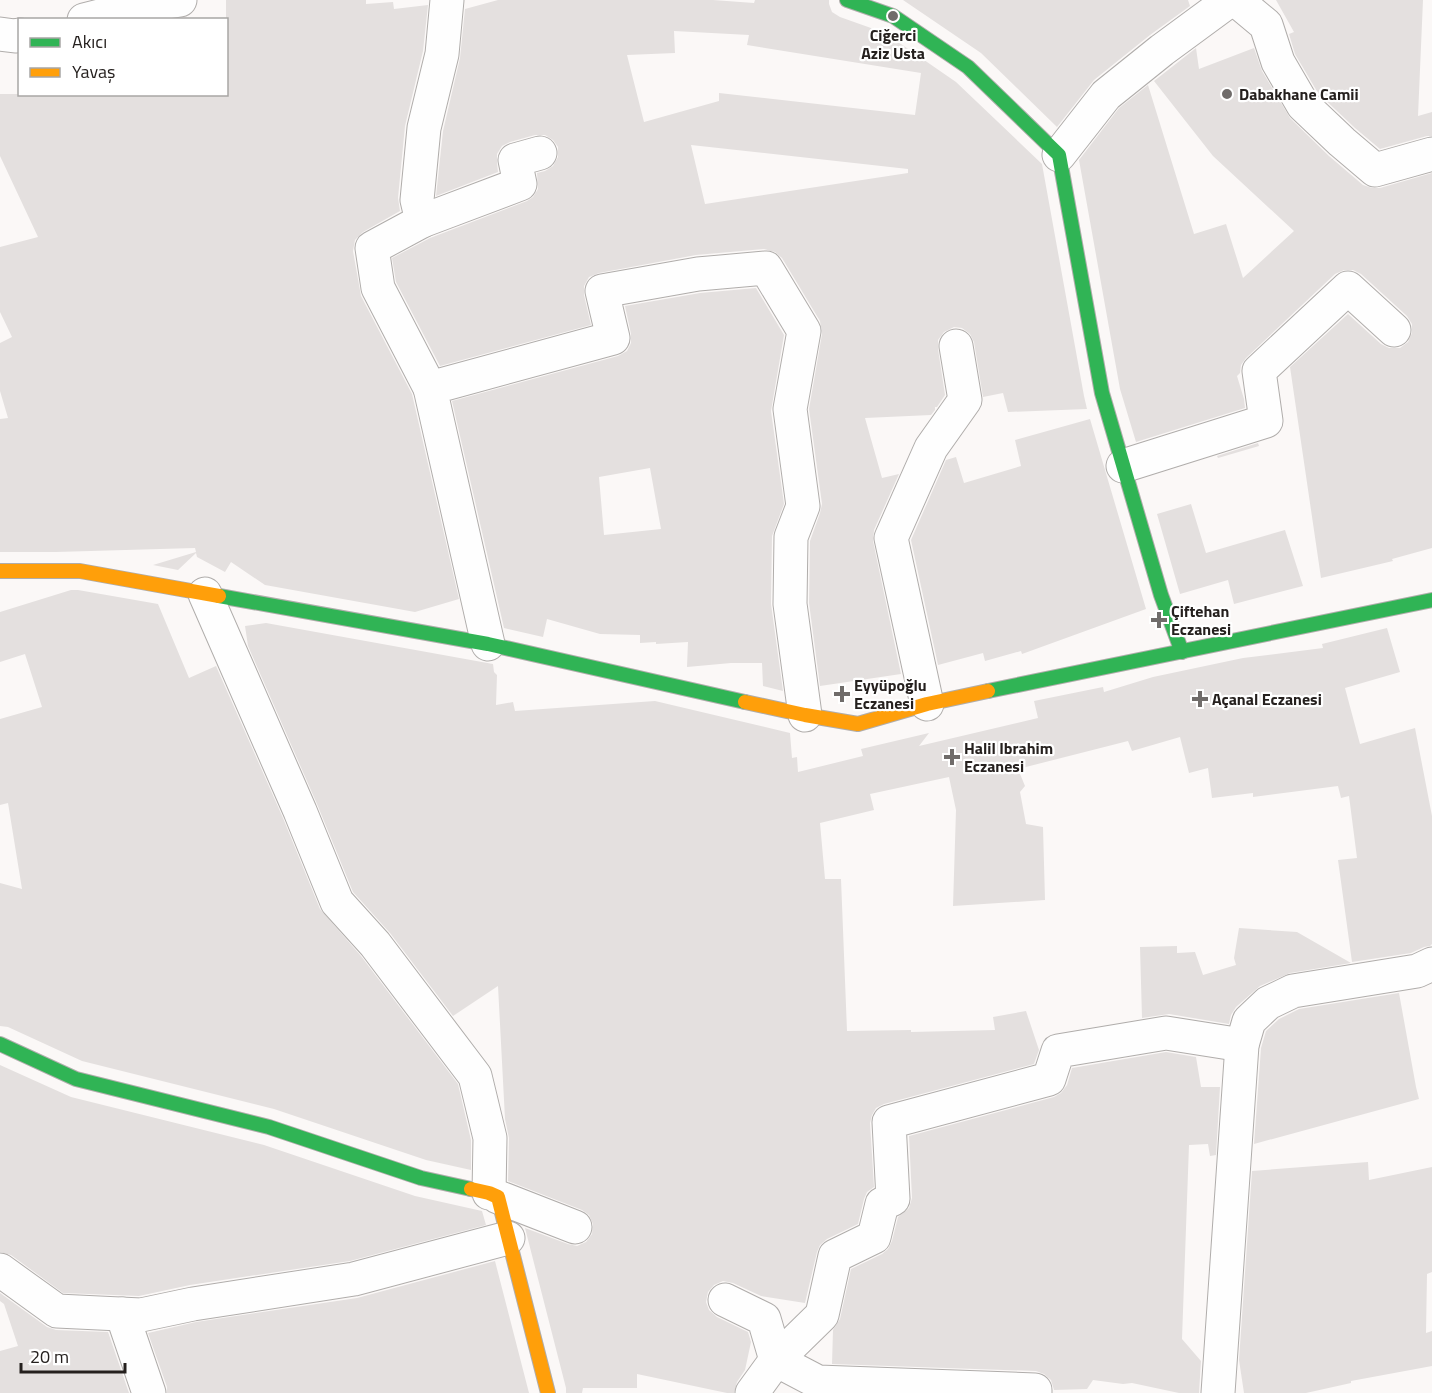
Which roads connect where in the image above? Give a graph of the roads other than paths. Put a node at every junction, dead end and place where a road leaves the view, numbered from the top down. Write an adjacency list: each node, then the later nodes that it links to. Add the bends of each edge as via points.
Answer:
1 (180, 0): 6 (street)
2 (447, 0): 12 (street, via 442,54 424,128 417,200)
3 (847, 0): 11 (street, via 893,16 968,67)
4 (1230, 0): 11 (street, via 1106,95)
5 (1236, 0): 10 (street, via 1266,25 1278,62 1303,105 1375,170)
6 (92, 18)
7 (0, 34): 8 (street)
8 (18, 35)
9 (540, 153): 12 (street, via 515,160 520,184)
10 (1432, 154)
11 (1059, 155): 16 (street, via 1102,393)
12 (422, 221): 15 (street, via 372,248 378,288)
13 (1394, 330): 16 (street, via 1348,288 1259,370 1266,421)
14 (956, 346): 22 (street, via 965,400 931,448 891,538)
15 (430, 388): 20 (street); 23 (street, via 613,338 602,291 698,274 766,268 804,331 790,409 803,506 791,537 790,604)
16 (1123, 466): 21 (street)
17 (0, 571): 18 (street, via 80,571)
18 (204, 594): 20 (street); 27 (street, via 337,902 375,944 475,1076 490,1138)
19 (1432, 600): 21 (street)
20 (488, 644): 23 (street)
21 (1182, 652): 22 (street)
22 (927, 704): 23 (street, via 858,724)
23 (805, 715)
24 (1432, 964): 26 (street, via 1417,971 1293,992 1268,1003 1249,1021)
25 (0, 1044): 27 (street, via 76,1079 269,1127 421,1178)
26 (1242, 1045): 33 (street, via 1166,1033 1058,1051 1049,1079 889,1122 893,1199 882,1204 874,1237 836,1256 822,1315); 38 (street)
27 (494, 1195): 28 (street); 29 (street)
28 (575, 1227)
29 (508, 1238): 32 (street, via 354,1278 141,1315); 35 (street)
30 (0, 1270): 32 (street, via 57,1311)
31 (725, 1300): 33 (street, via 764,1319)
32 (122, 1314): 34 (street)
33 (776, 1360): 36 (street); 37 (street, via 818,1382)
34 (149, 1393)
35 (548, 1393)
36 (752, 1393)
37 (1035, 1393)
38 (1218, 1393)

